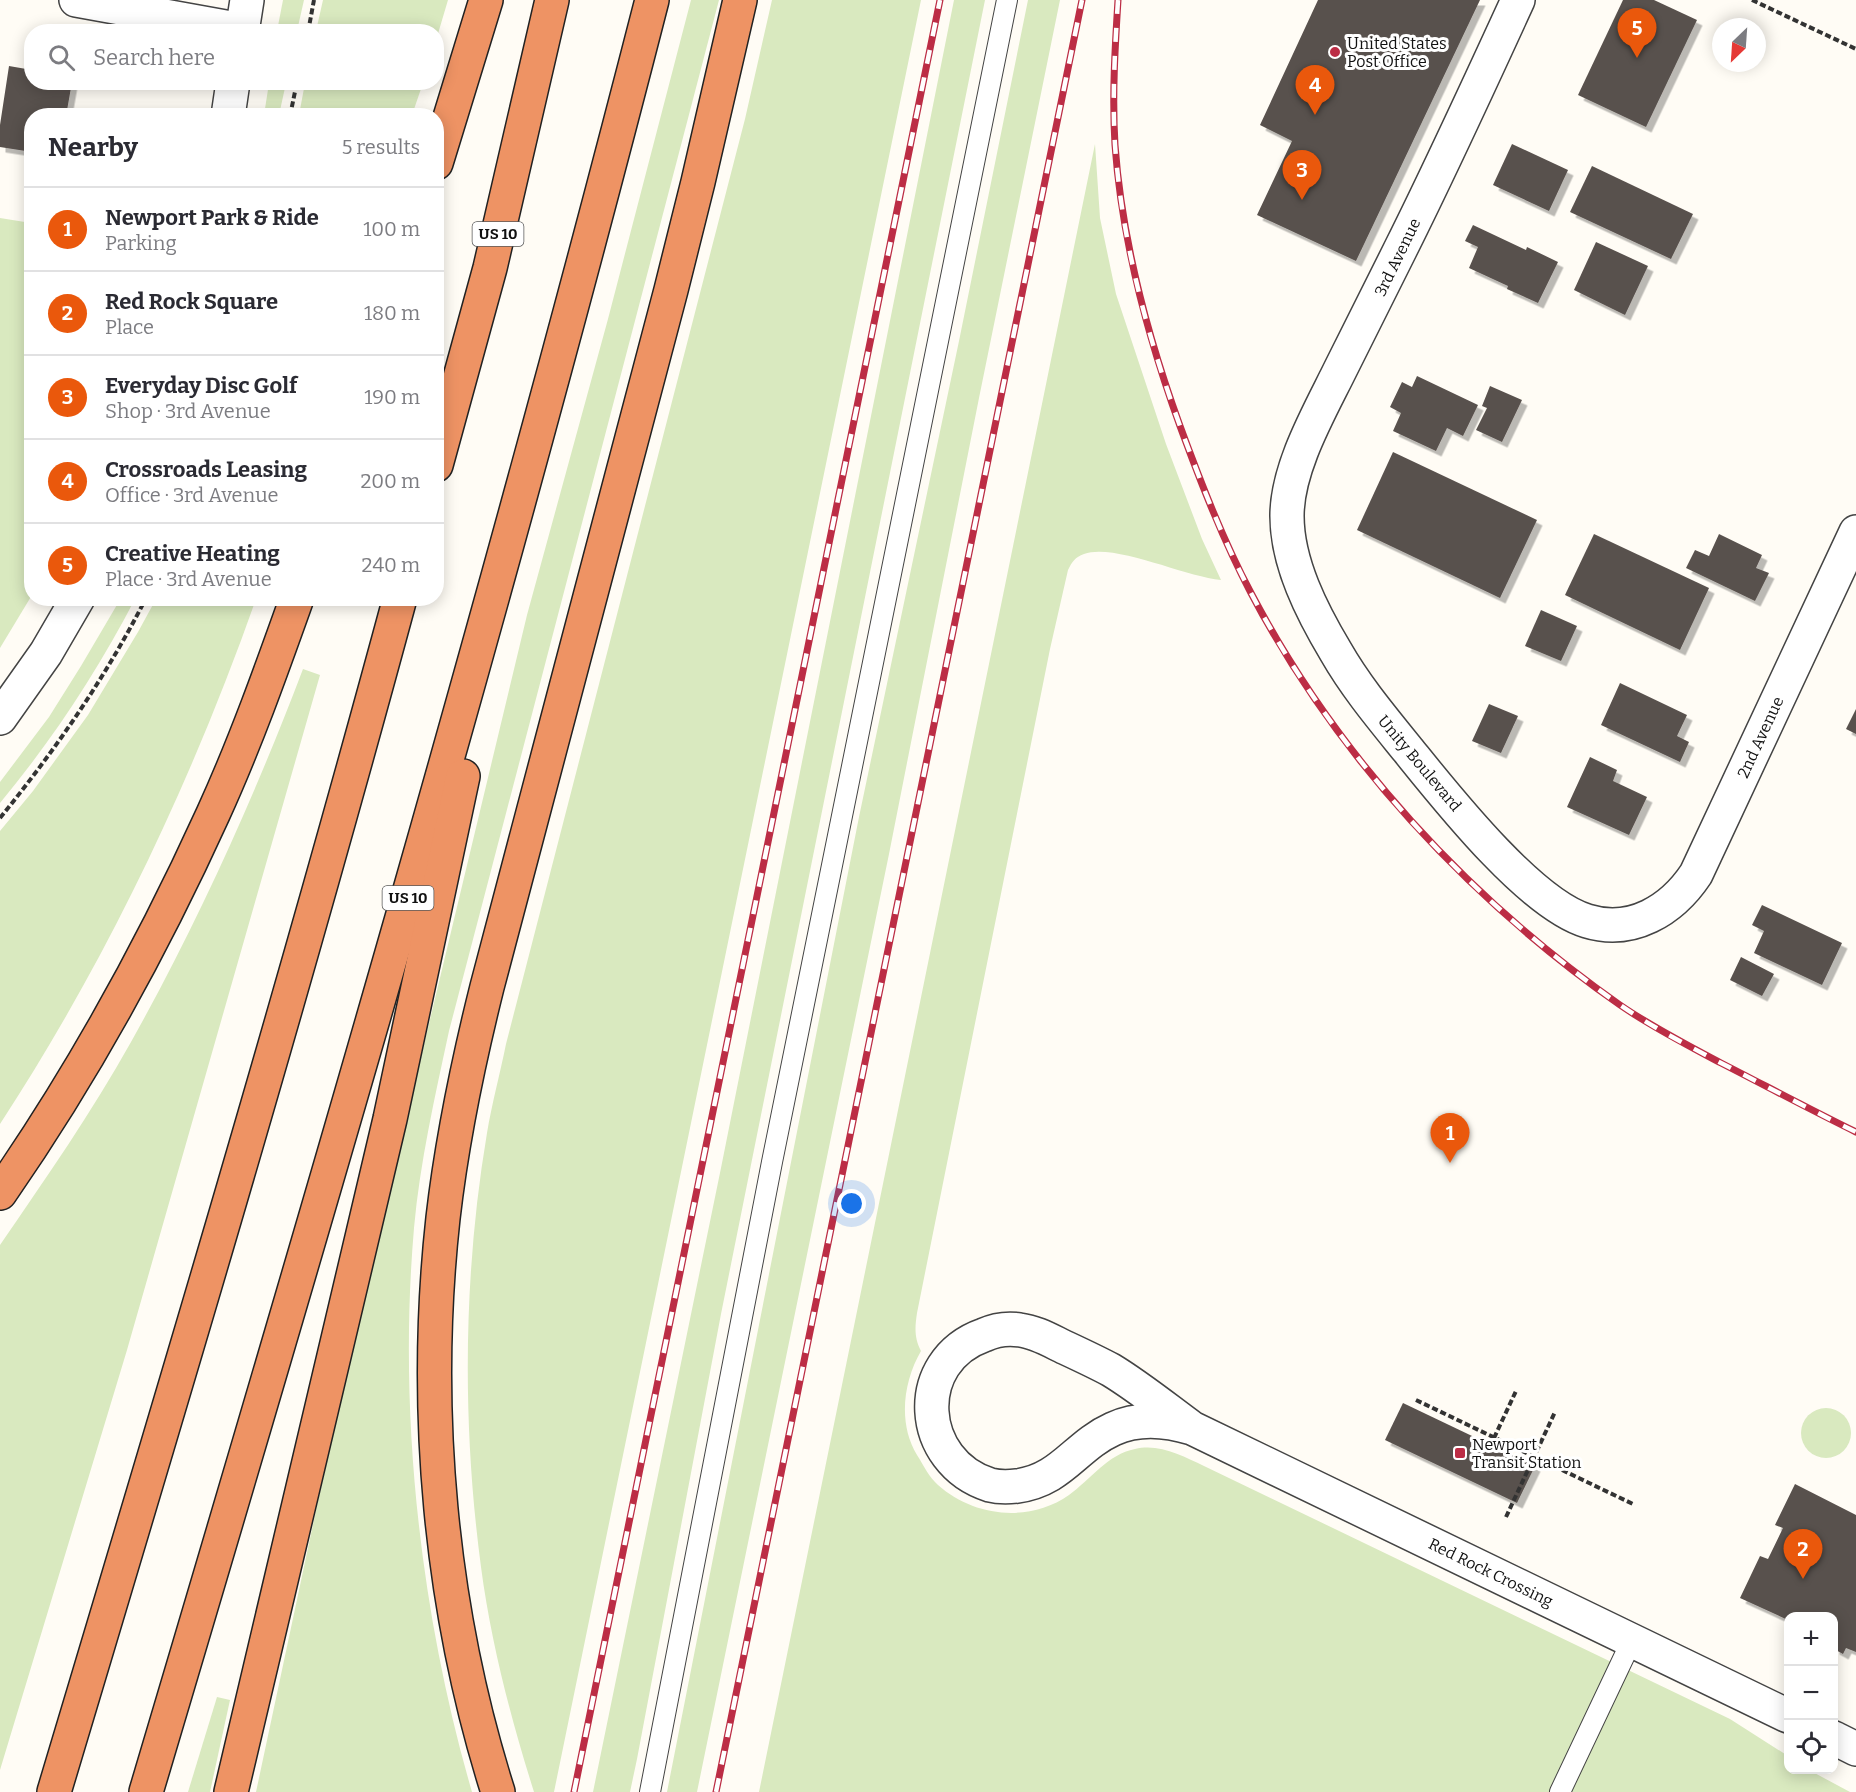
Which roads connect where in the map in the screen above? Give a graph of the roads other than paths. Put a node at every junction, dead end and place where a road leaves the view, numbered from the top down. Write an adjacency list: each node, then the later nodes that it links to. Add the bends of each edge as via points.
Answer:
1 (76, 0): 8 (street)
2 (486, 0): 11 (highway)
3 (552, 0): 12 (highway, US 10, via 490,268)
4 (652, 0): 13 (highway, US 10)
5 (740, 0): 30 (highway, via 685,235 487,987 460,1102 443,1219 435,1382 445,1543 477,1719)
6 (1007, 0): 31 (lane, via 774,1150)
7 (1518, 0): 14 (street, 3rd Avenue, via 1311,432 1293,478)
8 (244, 20)
9 (232, 90): 10 (street)
10 (229, 108)
11 (444, 137)
12 (444, 436)
13 (532, 459): 28 (highway, US 10, via 330,1173); 29 (highway, via 390,1119)
14 (1287, 517): 20 (street, Unity Boulevard, via 1299,575 1335,652 1359,688 1453,804 1516,871 1564,910 1599,924)
15 (1856, 532): 20 (street, 2nd Avenue, via 1696,874 1667,907)
16 (73, 606): 19 (street)
17 (294, 606): 21 (highway, via 230,773 176,890 92,1047)
18 (398, 606): 27 (highway, via 231,1201)
19 (0, 718)
20 (1639, 921)
21 (0, 1193)
22 (1192, 1428): 22 (street, Red Rock Crossing, via 1111,1370 1020,1330 988,1333 954,1352 938,1376 932,1399 933,1423 944,1450 964,1472 993,1486 1020,1486 1044,1479 1094,1440 1133,1422 1164,1421); 23 (street, Red Rock Crossing)
23 (1632, 1640): 24 (street, Red Rock Crossing); 32 (lane)
24 (1784, 1714)
25 (1838, 1740): 26 (street)
26 (1856, 1749)
27 (54, 1792)
28 (146, 1792)
29 (231, 1792)
30 (498, 1792)
31 (650, 1792)
32 (1560, 1792)

